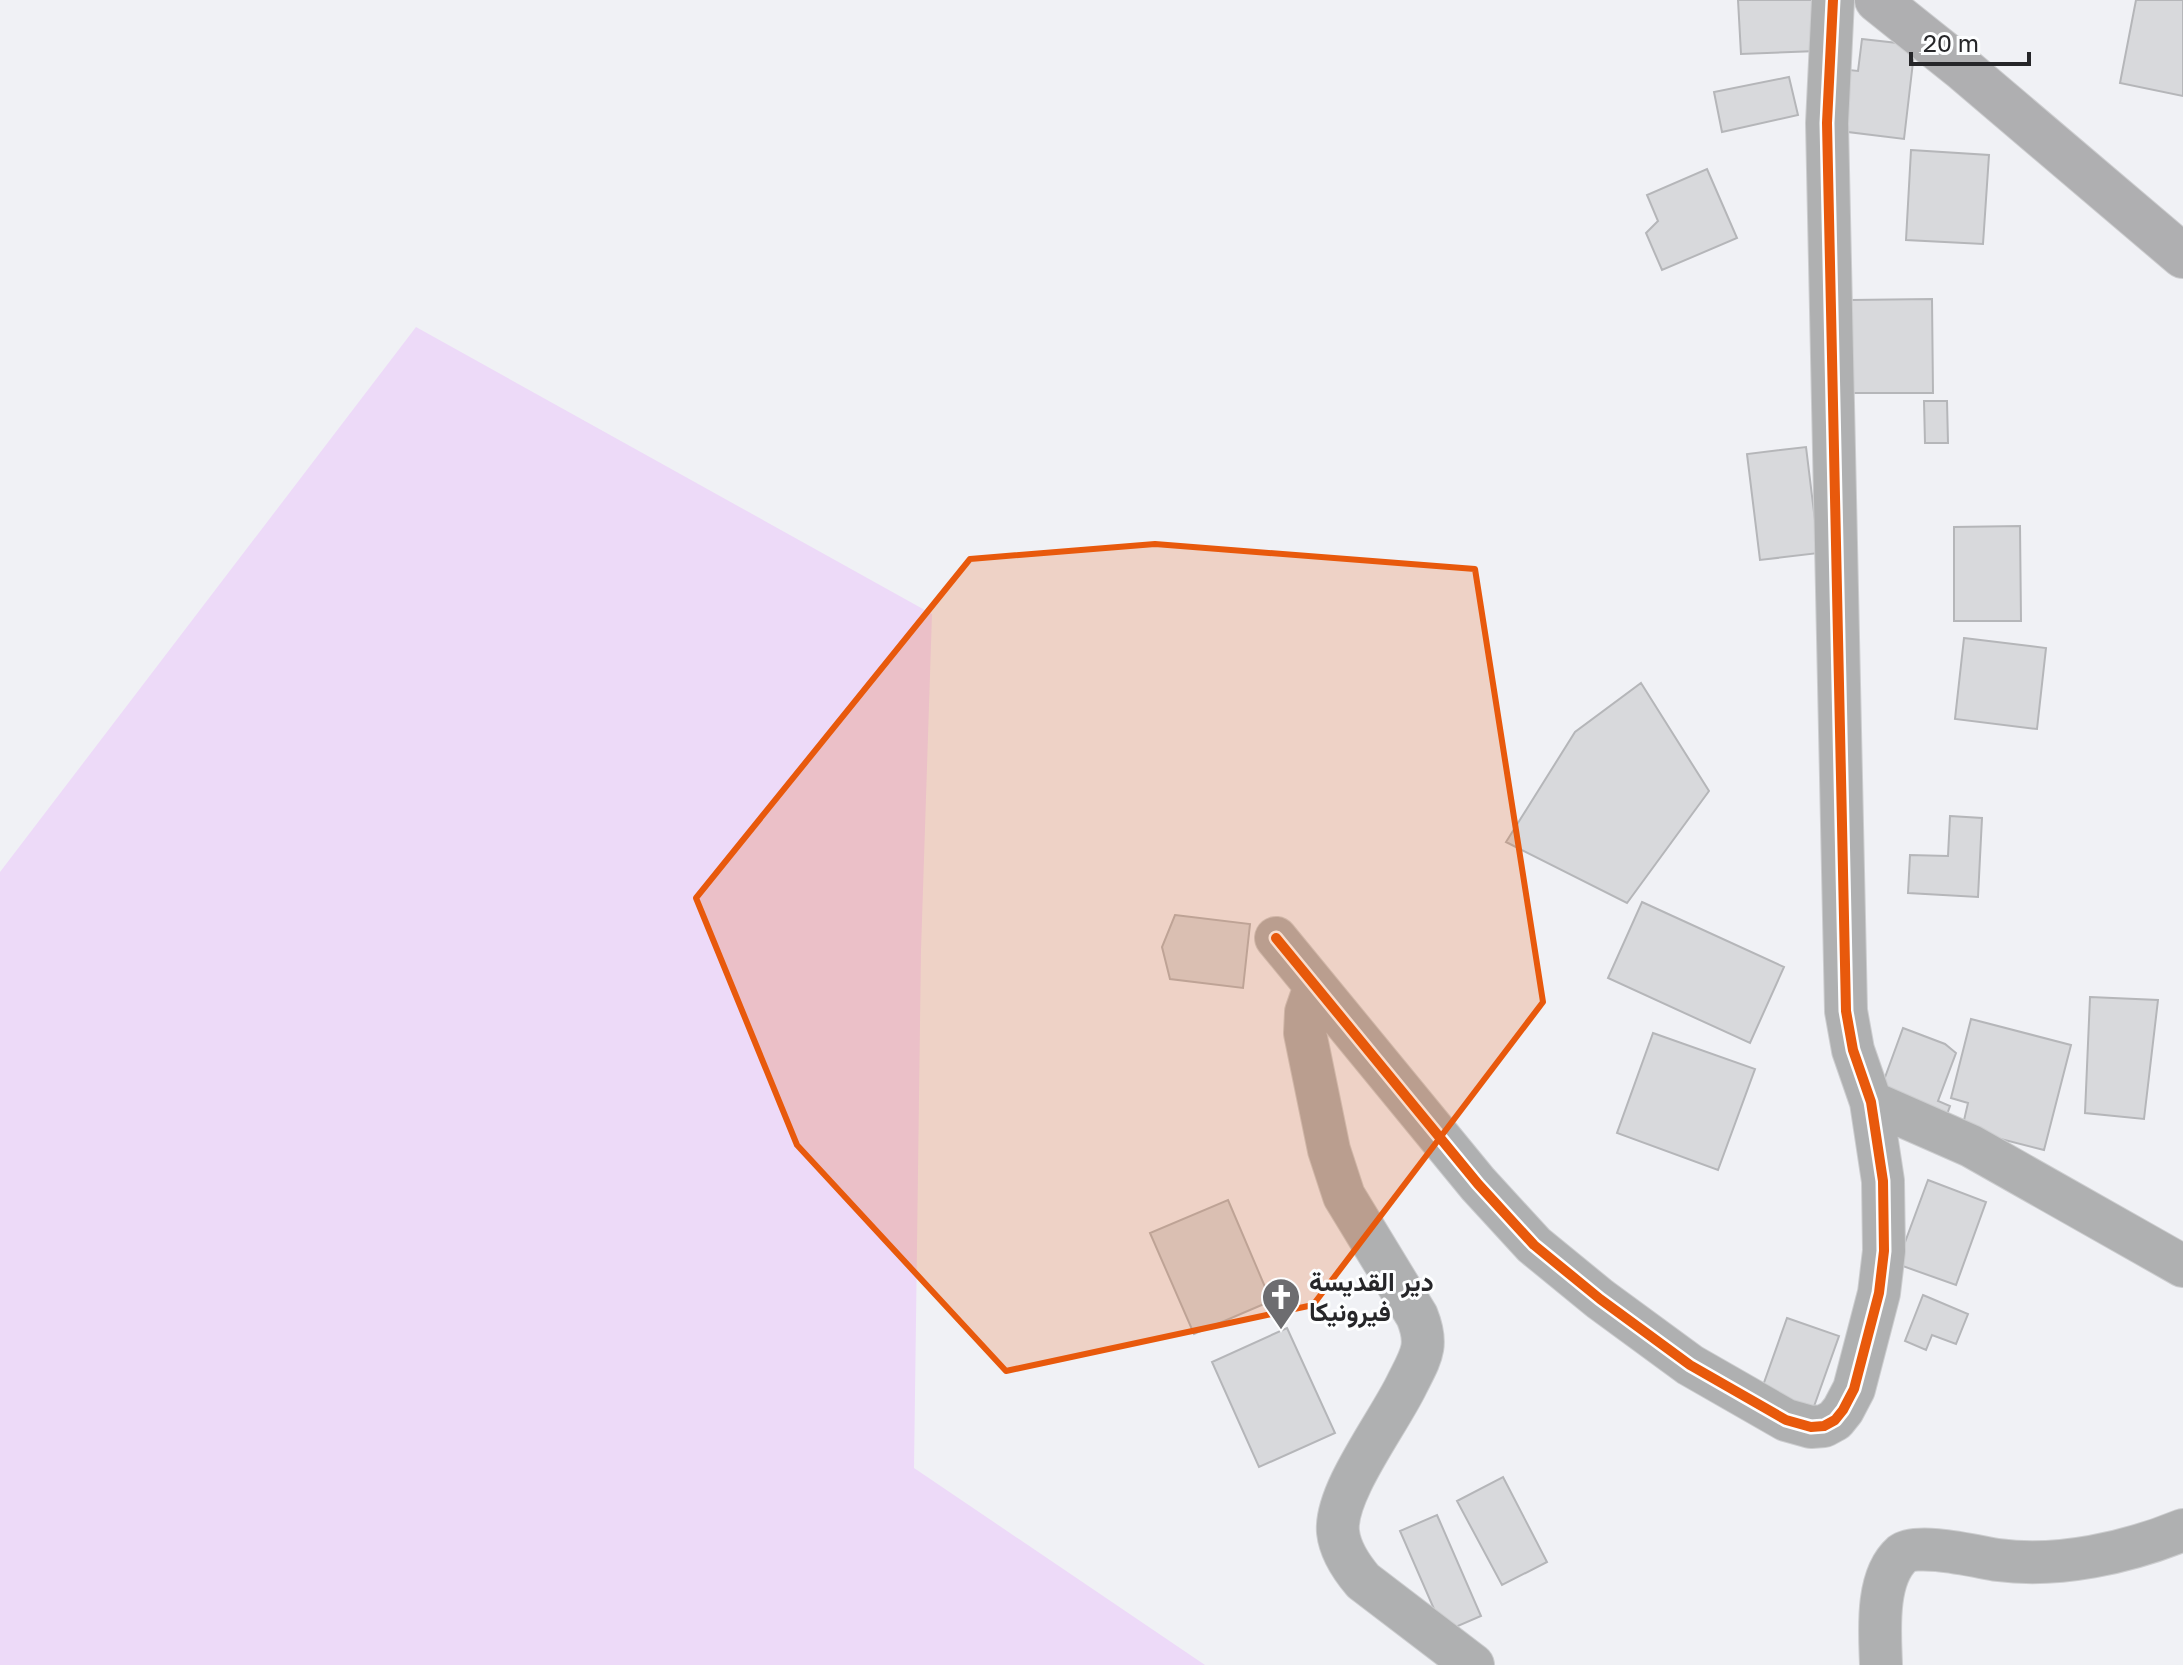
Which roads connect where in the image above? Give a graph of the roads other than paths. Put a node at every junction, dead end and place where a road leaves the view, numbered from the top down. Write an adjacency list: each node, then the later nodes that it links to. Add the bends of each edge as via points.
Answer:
1 (1833, 0): 6 (street, via 1827,123 1845,986 1848,1030)
2 (1882, 1): 3 (street)
3 (2183, 256)
4 (1276, 938): 5 (street)
5 (1315, 986): 6 (street, via 1534,1245 1672,1353 1798,1425 1824,1426 1843,1410 1873,1320 1885,1214); 9 (street, via 1305,1033 1335,1173 1417,1316 1424,1346 1353,1478 1338,1534 1363,1581)
6 (1871, 1102): 7 (street, via 1971,1146)
7 (2183, 1266)
8 (2183, 1530): 10 (street, via 2067,1560 2018,1563 1934,1550 1904,1552 1882,1601)
9 (1473, 1665)
10 (1881, 1665)

